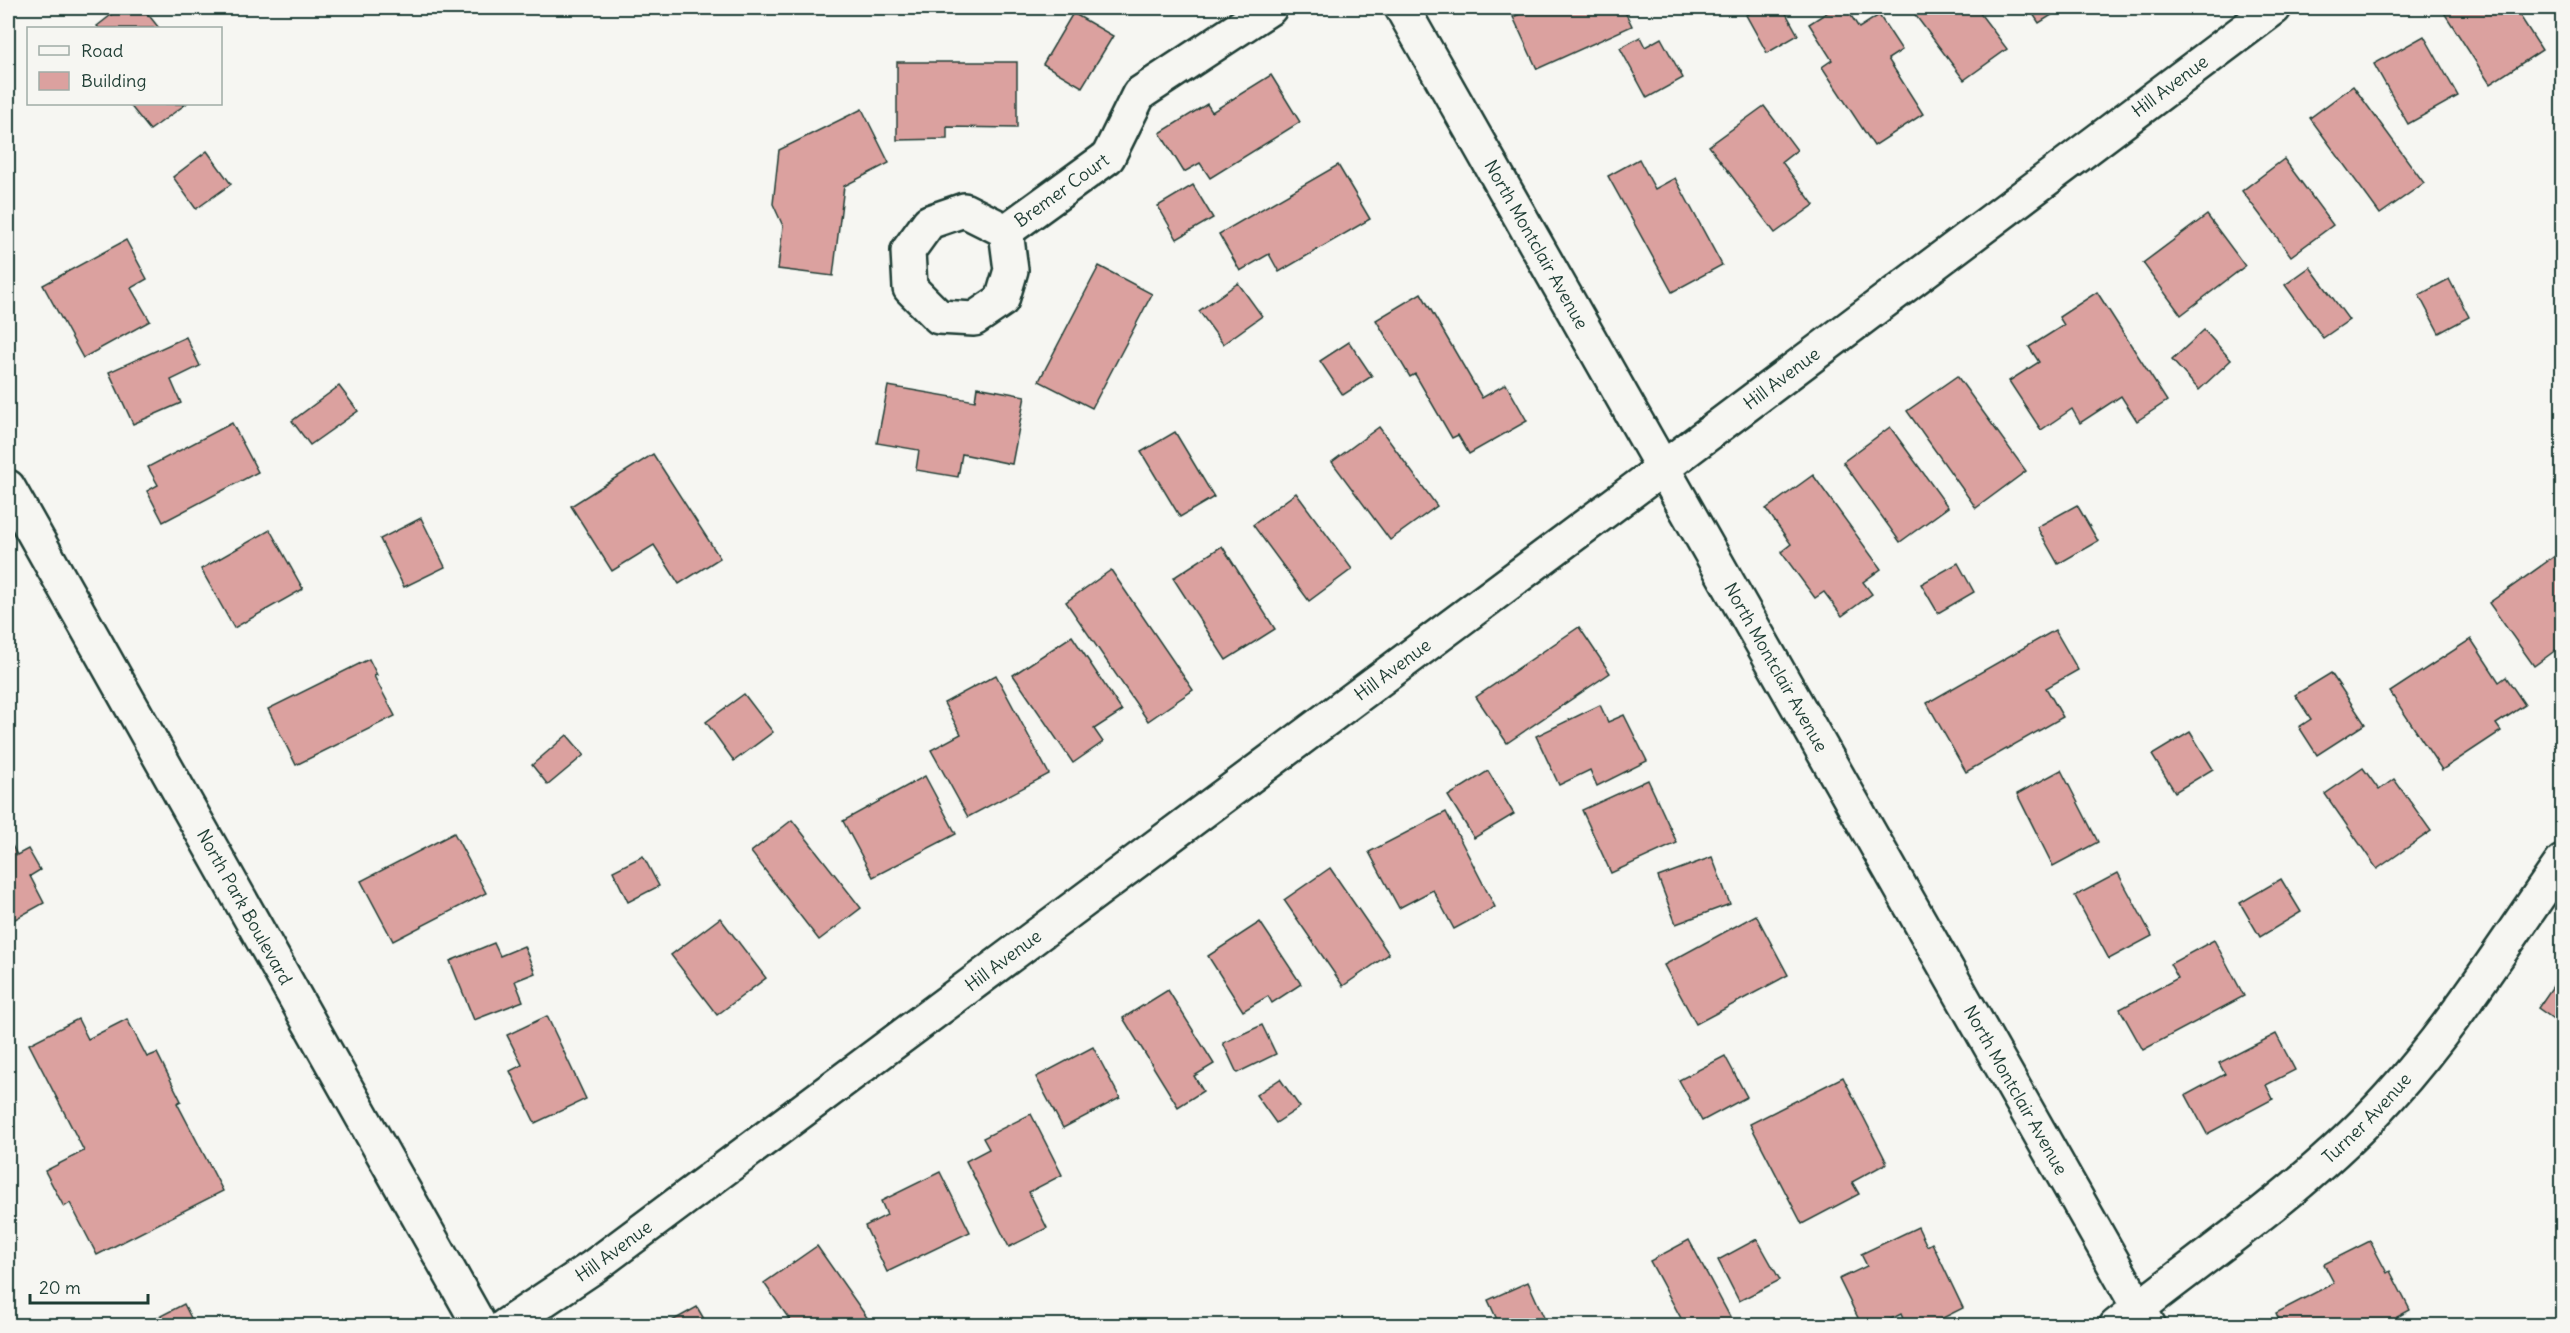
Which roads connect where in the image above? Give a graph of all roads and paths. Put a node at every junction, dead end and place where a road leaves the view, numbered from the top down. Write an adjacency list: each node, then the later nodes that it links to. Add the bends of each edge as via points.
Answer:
1 (1270, 8): 4 (street, Bremer Court, via 1139,93 1108,157)
2 (1402, 8): 5 (street, North Montclair Avenue)
3 (2274, 8): 5 (street, Hill Avenue)
4 (1006, 231)
5 (1663, 468): 8 (street, North Montclair Avenue); 10 (street, Hill Avenue, via 592,1267)
6 (8, 487): 9 (street, North Park Boulevard)
7 (2562, 862): 8 (street, Turner Avenue, via 2459,1009 2391,1095 2312,1172)
8 (2134, 1320)
9 (480, 1326)
10 (506, 1326)

